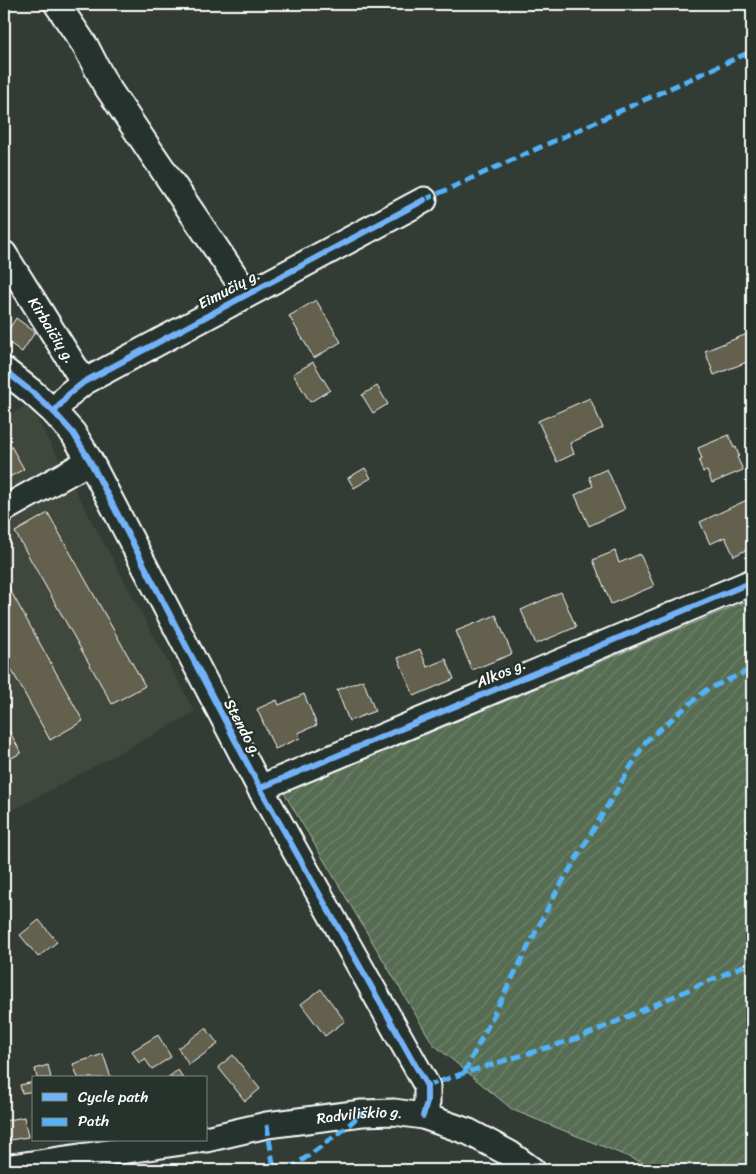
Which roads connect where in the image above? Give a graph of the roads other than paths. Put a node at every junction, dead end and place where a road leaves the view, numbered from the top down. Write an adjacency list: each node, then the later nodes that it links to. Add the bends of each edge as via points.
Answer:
1 (56, 4): 4 (street, via 86,47 105,84)
2 (424, 200): 4 (street, Eimučių g.)
3 (4, 254): 6 (street, Kirbaičių g.)
4 (247, 294): 6 (street, Eimučių g.)
5 (4, 370): 7 (street, Stendo g.)
6 (84, 382): 7 (street, Eimučių g.)
7 (54, 412): 8 (street, Stendo g., via 73,433)
8 (90, 461): 9 (street); 11 (street, Stendo g.)
9 (4, 509)
10 (752, 582): 11 (street, Alkos g.)
11 (260, 788): 12 (street, Stendo g., via 427,1086)
12 (423, 1116): 13 (street, Radviliškio g., via 394,1112 362,1113 267,1125); 16 (street, Radviliškio g., via 469,1132)
13 (208, 1139)
14 (182, 1142): 15 (street)
15 (4, 1168)
16 (532, 1170)

